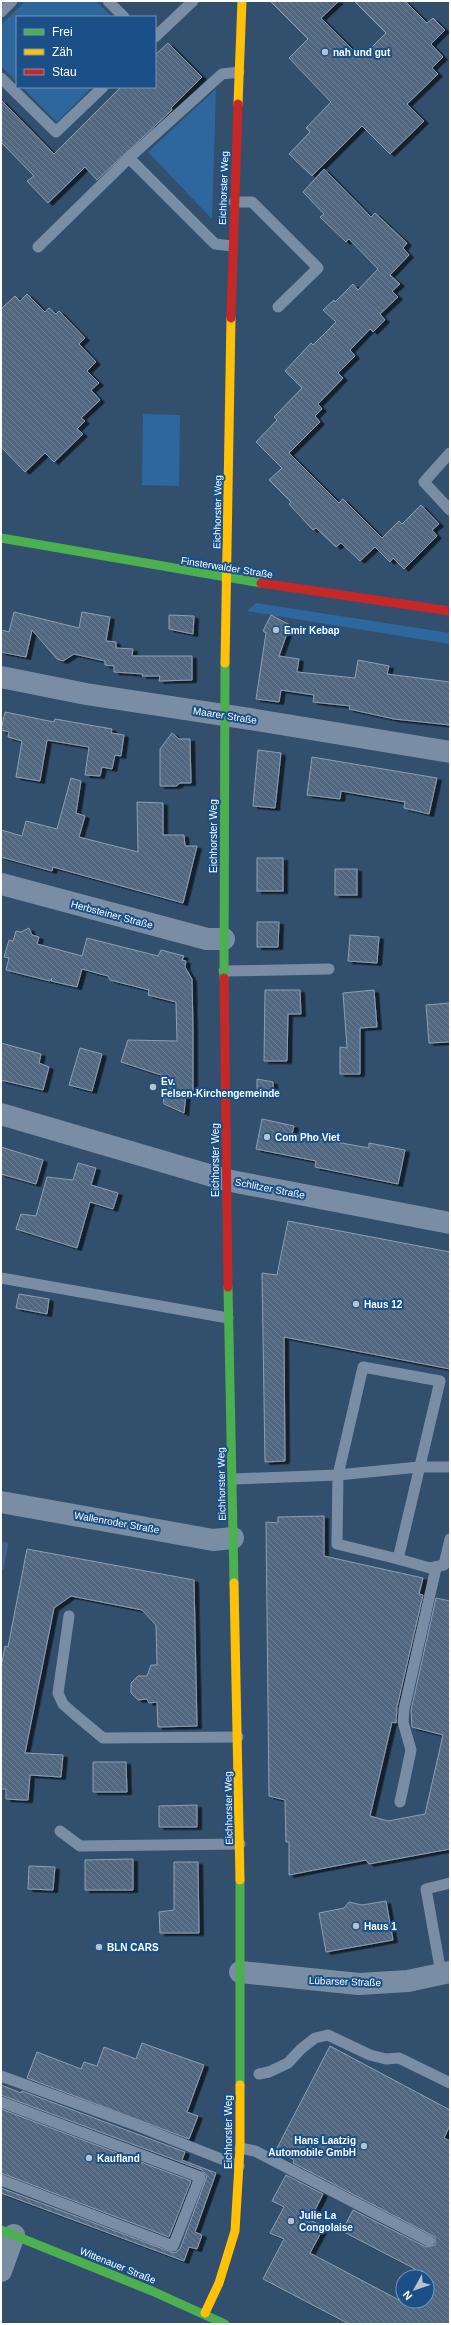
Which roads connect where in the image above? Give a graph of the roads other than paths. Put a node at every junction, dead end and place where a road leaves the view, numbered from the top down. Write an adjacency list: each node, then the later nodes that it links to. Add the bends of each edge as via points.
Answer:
1 (12, 1): 5 (lane)
2 (108, 1): 6 (lane)
3 (193, 1): 7 (lane)
4 (242, 1): 8 (main road, Eichhorster Weg)
5 (1, 12)
6 (123, 16)
7 (156, 36)
8 (239, 72): 11 (lane, via 222,74); 12 (main road, Eichhorster Weg)
9 (1, 78): 10 (lane, via 56,132)
10 (102, 88)
11 (129, 158): 13 (lane, via 215,244); 14 (lane)
12 (234, 202): 13 (main road, Eichhorster Weg); 15 (lane, via 252,202 318,268)
13 (232, 246): 19 (main road, Eichhorster Weg)
14 (38, 247)
15 (278, 307)
16 (450, 453): 17 (lane, via 424,482)
17 (450, 510)
18 (1, 538): 19 (main road, Finsterwalder Straße, via 104,558)
19 (226, 576): 20 (main road, Finsterwalder Straße, via 325,594); 22 (main road, Eichhorster Weg)
20 (450, 611)
21 (1, 677): 22 (street, Maarer Straße, via 86,694)
22 (224, 715): 23 (street, Maarer Straße); 25 (main road, Eichhorster Weg)
23 (450, 752)
24 (1, 884): 25 (street, Herbsteiner Straße, via 207,939)
25 (224, 939): 27 (main road, Eichhorster Weg)
26 (329, 969): 27 (lane)
27 (224, 971): 29 (main road, Eichhorster Weg)
28 (1, 1114): 29 (street, Schlitzer Straße)
29 (226, 1180): 30 (street, Schlitzer Straße); 32 (main road, Eichhorster Weg)
30 (450, 1223)
31 (1, 1278): 32 (lane)
32 (228, 1318): 37 (main road, Eichhorster Weg)
33 (445, 1382): 34 (lane); 36 (lane, via 363,1368)
34 (419, 1467): 35 (lane); 36 (lane); 41 (lane)
35 (450, 1467)
36 (338, 1475): 37 (lane); 41 (lane, via 337,1544)
37 (233, 1479): 39 (main road, Eichhorster Weg)
38 (1, 1502): 39 (street, Wallenroder Straße, via 213,1540)
39 (233, 1538): 44 (main road, Eichhorster Weg)
40 (450, 1539): 42 (lane, via 444,1565)
41 (398, 1559): 42 (lane)
42 (436, 1568): 45 (lane, via 404,1709 403,1722 411,1750)
43 (69, 1616): 44 (lane, via 58,1693 72,1713 103,1738)
44 (238, 1737): 47 (main road, Eichhorster Weg)
45 (400, 1802)
46 (60, 1832): 47 (lane, via 80,1846)
47 (240, 1844): 49 (main road, Eichhorster Weg)
48 (450, 1883): 50 (lane, via 426,1888)
49 (240, 1972): 50 (street, Lübarser Straße, via 359,1984 408,1981); 55 (main road, Eichhorster Weg)
50 (446, 1972)
51 (259, 2074): 53 (lane, via 288,2063 315,2038 328,2035 370,2055 386,2059 399,2058)
52 (1, 2076): 56 (lane)
53 (450, 2084)
54 (1, 2102): 57 (lane, via 200,2177 173,2246)
55 (240, 2148): 56 (main road, Eichhorster Weg); 59 (lane, via 254,2151)
56 (239, 2166): 61 (main road, Eichhorster Weg, via 235,2231 219,2283)
57 (1, 2180)
58 (7, 2232): 60 (street); 61 (main road, Wittenauer Straße)
59 (430, 2241)
60 (1, 2271)
61 (205, 2313): 62 (main road, Wittenauer Straße)
62 (225, 2324)

